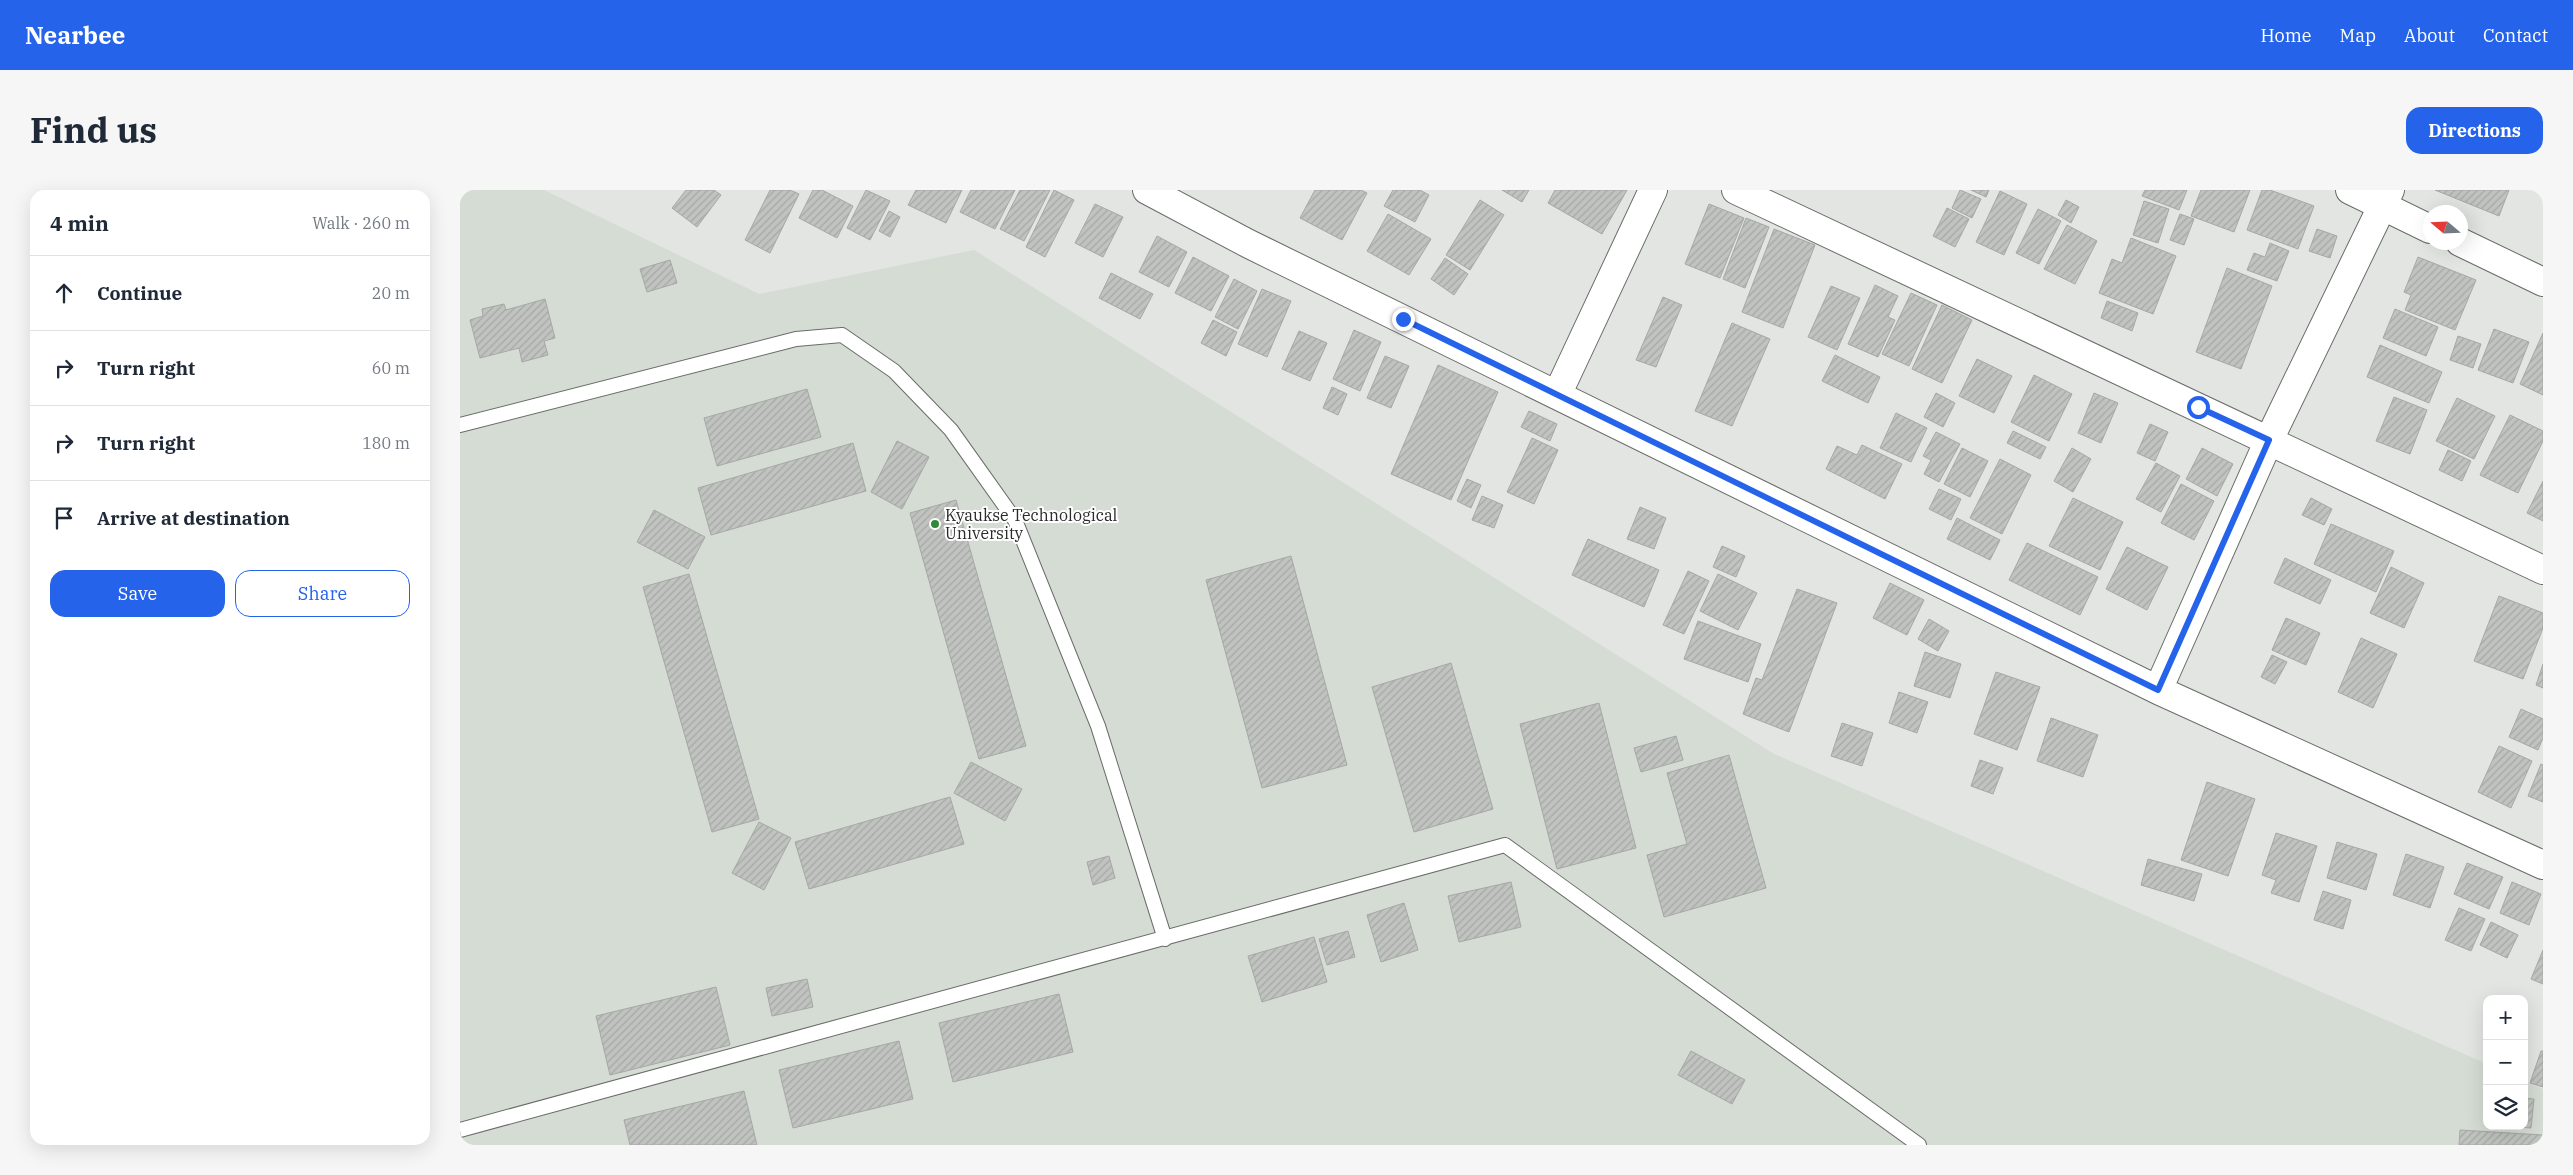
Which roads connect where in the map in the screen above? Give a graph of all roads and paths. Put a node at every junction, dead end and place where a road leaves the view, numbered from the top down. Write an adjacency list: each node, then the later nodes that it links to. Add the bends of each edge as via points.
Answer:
1 (1147, 190): 9 (street)
2 (1653, 190): 9 (street)
3 (1736, 190): 11 (street)
4 (2350, 190): 5 (street)
5 (2386, 198): 6 (street); 11 (street)
6 (2423, 224)
7 (2468, 246): 8 (street)
8 (2543, 282)
9 (1556, 395): 13 (street)
10 (460, 425): 15 (lane, via 796,339 842,335 894,371 951,430 1015,520 1098,726)
11 (2269, 440): 12 (street); 13 (street)
12 (2543, 570)
13 (2158, 690): 14 (street)
14 (2543, 865)
15 (1165, 939): 16 (lane); 17 (lane, via 1505,845)
16 (460, 1130)
17 (1919, 1145)

